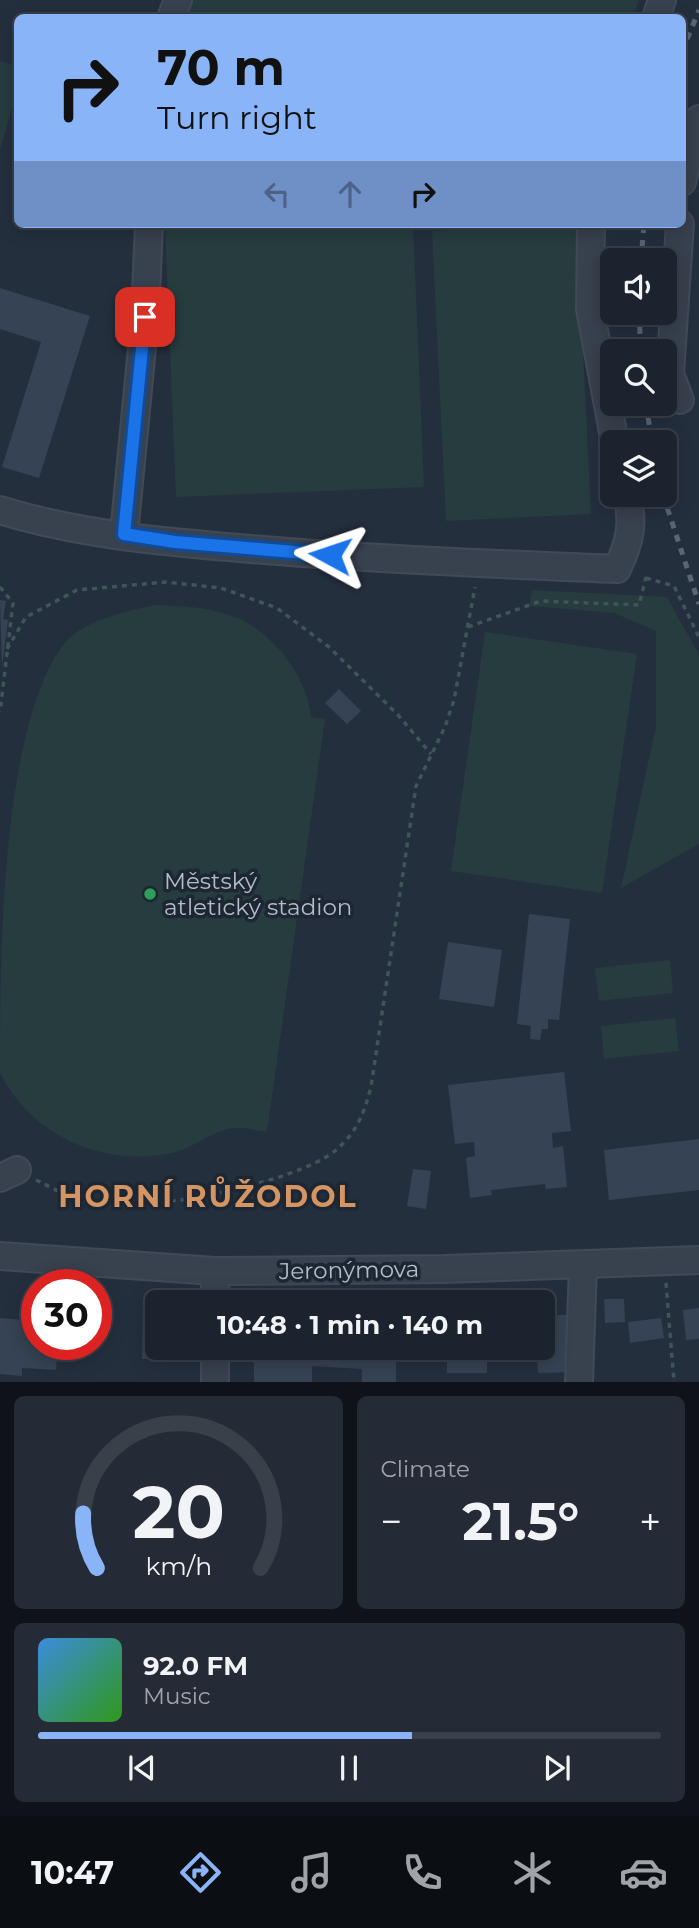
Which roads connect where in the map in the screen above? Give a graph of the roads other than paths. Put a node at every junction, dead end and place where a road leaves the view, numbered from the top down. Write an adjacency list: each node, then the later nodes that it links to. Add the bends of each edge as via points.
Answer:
1 (699, 119): 2 (street)
2 (686, 166)
3 (149, 228): 10 (street)
4 (591, 228): 7 (street, via 590,309)
5 (680, 228): 6 (street, via 670,374)
6 (680, 400)
7 (613, 430)
8 (630, 507): 10 (street, via 629,544 617,569 330,555)
9 (0, 510): 10 (street, via 51,526)
10 (124, 534)
11 (0, 1256): 14 (street, Jeronýmova)
12 (699, 1260): 13 (street, Jeronýmova)
13 (583, 1265): 14 (street, Jeronýmova); 18 (street)
14 (215, 1271): 15 (street)
15 (215, 1290)
16 (215, 1360): 17 (street)
17 (215, 1382)
18 (579, 1382)

